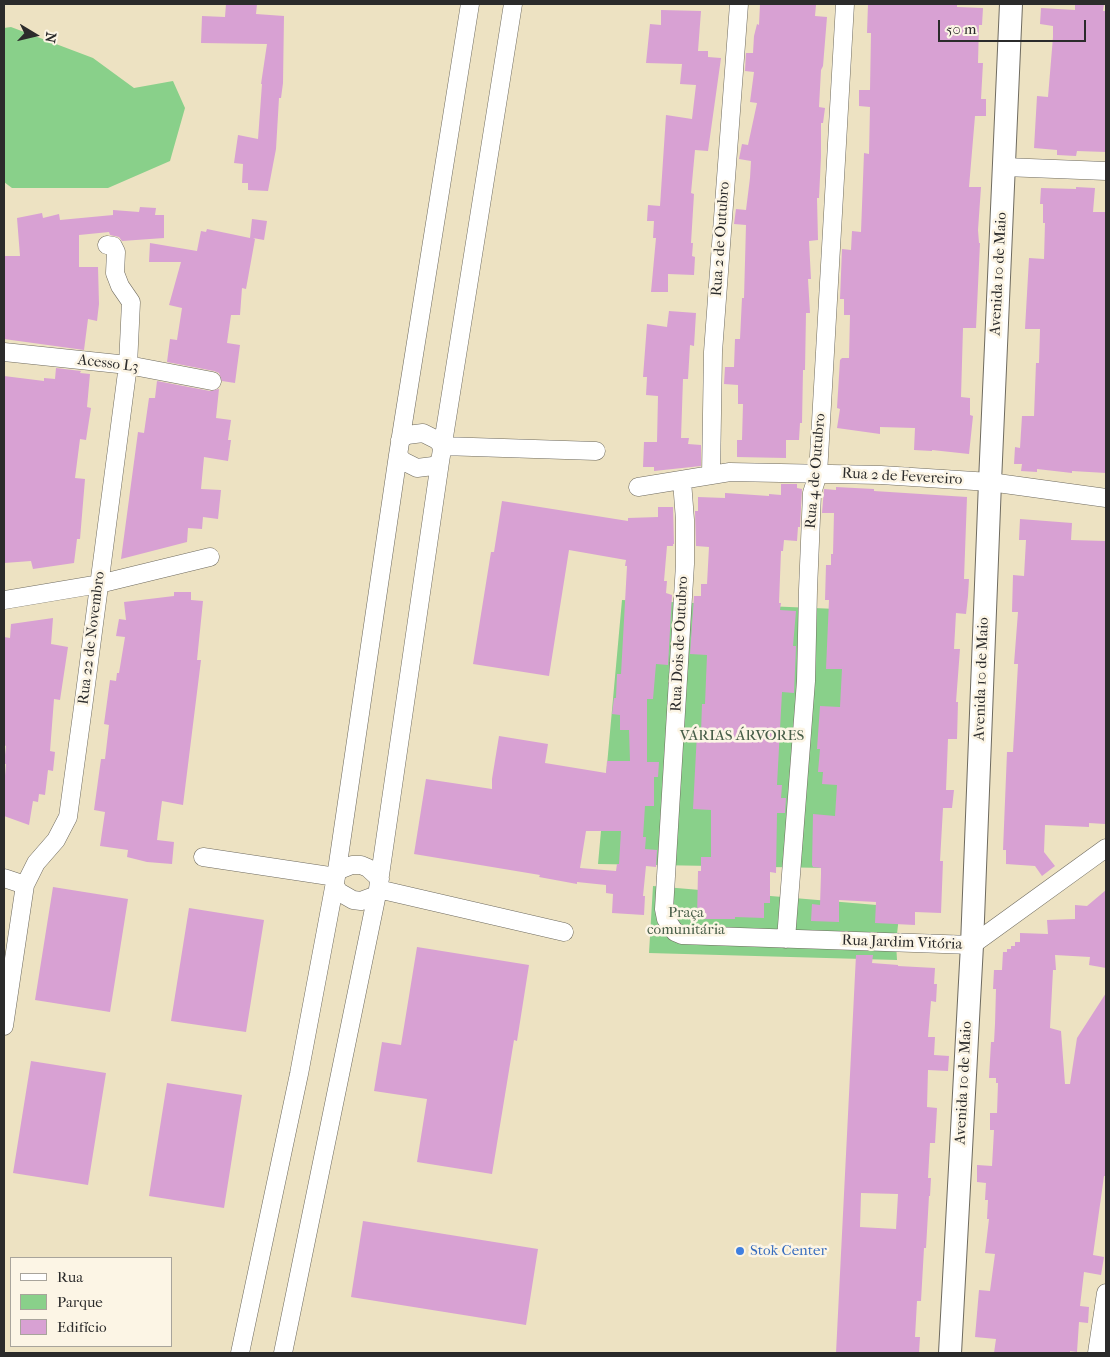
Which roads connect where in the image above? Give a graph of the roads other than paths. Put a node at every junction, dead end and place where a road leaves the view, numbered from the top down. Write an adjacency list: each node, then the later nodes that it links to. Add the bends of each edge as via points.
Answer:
1 (470, 4): 12 (street)
2 (513, 4): 14 (street)
3 (739, 4): 16 (street, Rua 2 de Outubro, via 713,352)
4 (845, 4): 15 (street, Rua 4 de Outubro)
5 (1011, 4): 6 (street, Avenida 10 de Maio)
6 (1004, 167): 7 (street); 18 (street, Avenida 10 de Maio)
7 (1106, 171)
8 (107, 245): 10 (street, Rua 22 de Novembro, via 113,246 116,252 116,273 131,302)
9 (4, 352): 10 (street, Acesso L3)
10 (128, 366): 11 (street, Acesso L3); 22 (street, Rua 22 de Novembro)
11 (212, 381)
12 (399, 447): 14 (street, via 407,435 423,433 437,440); 14 (street, via 402,461 417,468 433,466); 27 (street)
13 (596, 452): 14 (street)
14 (441, 454): 29 (street)
15 (818, 474): 16 (street, Rua 2 de Fevereiro, via 730,472); 18 (street, Rua 2 de Fevereiro); 32 (street, Rua 4 de Outubro, via 812,494 806,680)
16 (711, 475): 17 (street, Rua 2 de Fevereiro)
17 (682, 481): 19 (street, Rua 2 de Fevereiro); 30 (street, Rua Dois de Outubro, via 685,564 664,909)
18 (990, 482): 20 (street, Rua 2 de Fevereiro); 33 (street, Avenida 10 de Maio)
19 (638, 487)
20 (1106, 498)
21 (210, 557): 22 (street)
22 (99, 584): 23 (street); 28 (street, Rua 22 de Novembro, via 68,817)
23 (4, 600)
24 (1106, 848): 33 (street, Rua Jardim Vitória)
25 (203, 857): 27 (street)
26 (4, 878): 28 (street)
27 (336, 878): 29 (street, via 352,865 361,866 368,868); 29 (street, via 339,892 353,900 361,901); 38 (street, via 299,1074)
28 (25, 885): 34 (street, Rua 22 de Novembro)
29 (378, 888): 31 (street); 39 (street)
30 (670, 926): 32 (street, Rua Jardim Vitória, via 682,935)
31 (564, 932)
32 (786, 939): 33 (street, Rua Jardim Vitória)
33 (972, 945): 40 (street, Avenida 10 de Maio)
34 (6, 990): 35 (street, Rua 22 de Novembro)
35 (4, 1026)
36 (1106, 1293): 37 (street)
37 (1104, 1316): 41 (street)
38 (240, 1353)
39 (283, 1353)
40 (950, 1353)
41 (1097, 1353)

